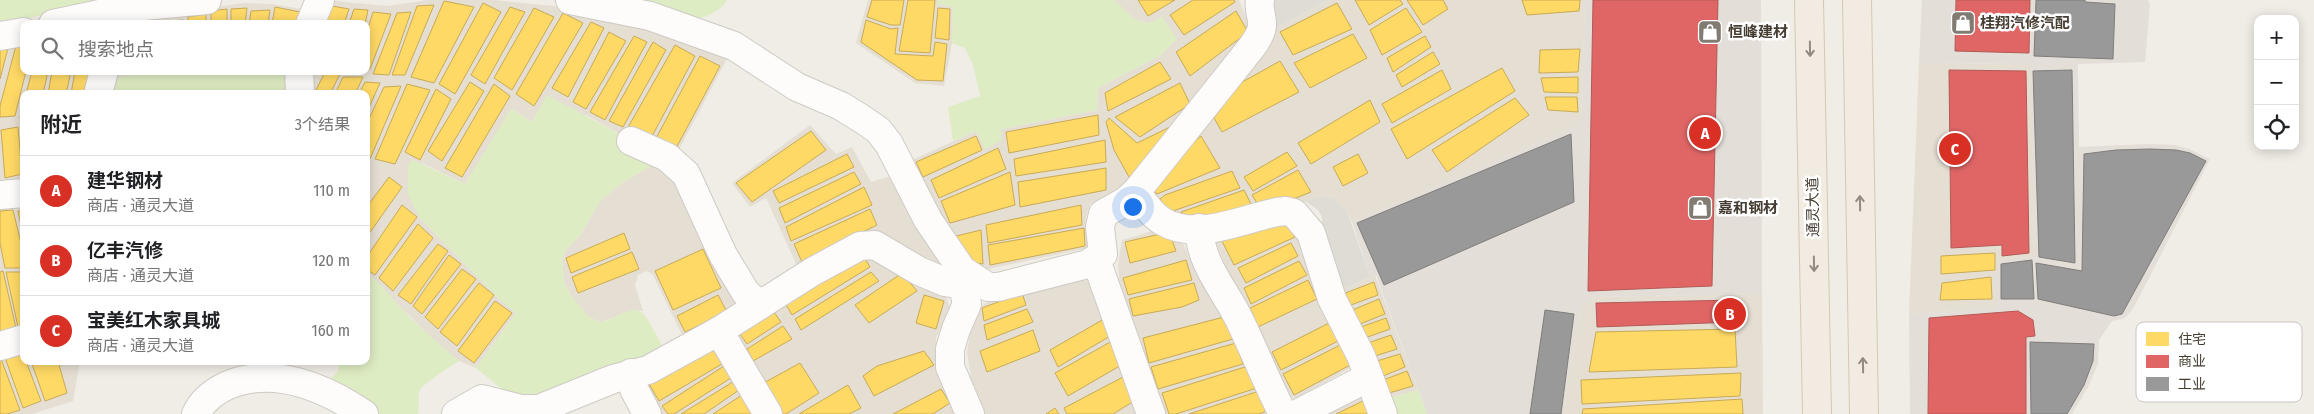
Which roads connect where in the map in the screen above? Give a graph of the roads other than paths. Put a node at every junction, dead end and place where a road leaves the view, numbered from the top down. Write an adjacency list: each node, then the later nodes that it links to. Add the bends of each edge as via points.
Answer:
1 (207, 0): 7 (street, via 132,8)
2 (320, 0): 9 (street)
3 (570, 0): 22 (street, via 650,16 734,46 797,87 841,106 878,130 889,144 940,240)
4 (1260, 0): 17 (street, via 1258,9 1262,25 1256,41)
5 (1809, 0): 40 (main road, 通灵大道, one-way to 40)
6 (1857, 0): 41 (main road, one-way to 6)
7 (116, 18): 8 (street)
8 (95, 20)
9 (312, 20)
10 (20, 33): 11 (street)
11 (0, 36)
12 (103, 75): 14 (street)
13 (299, 75): 15 (street)
14 (99, 90)
15 (300, 90)
16 (631, 141): 23 (street, via 667,156 686,174 723,255 746,293)
17 (1136, 192): 20 (street, via 1163,222); 21 (street, via 1103,214 1100,227 1103,254)
18 (20, 193): 19 (street)
19 (0, 195)
20 (1199, 228): 29 (street, via 1222,227 1277,212 1294,213 1311,234 1332,299); 37 (street, via 1200,245 1207,263 1235,310)
21 (1096, 260): 22 (street, via 998,287); 36 (street)
22 (972, 283): 23 (street, via 957,285 933,277 875,245 860,246); 35 (street, via 964,291 966,304 950,349 950,367)
23 (760, 305): 24 (street)
24 (719, 331): 28 (street, via 648,370); 34 (street)
25 (20, 340): 26 (street)
26 (0, 346)
27 (260, 369): 30 (street, via 215,391); 31 (street, via 310,385)
28 (631, 373): 32 (street, via 539,409 521,409 482,400); 33 (street, via 634,389)
29 (1369, 377): 38 (street); 39 (street)
30 (196, 414)
31 (364, 414)
32 (456, 414)
33 (647, 414)
34 (768, 414)
35 (970, 414)
36 (1151, 414)
37 (1283, 414)
38 (1297, 414)
39 (1383, 414)
40 (1817, 414)
41 (1864, 414)

